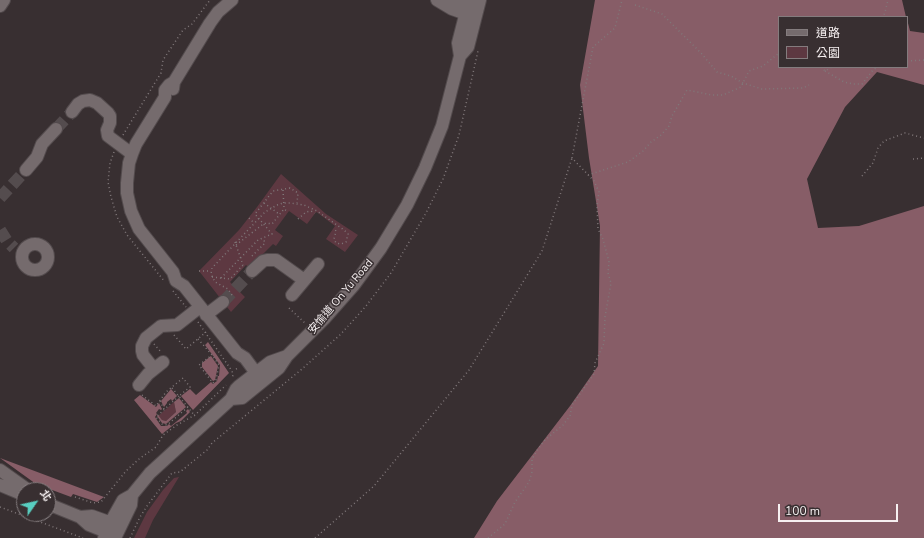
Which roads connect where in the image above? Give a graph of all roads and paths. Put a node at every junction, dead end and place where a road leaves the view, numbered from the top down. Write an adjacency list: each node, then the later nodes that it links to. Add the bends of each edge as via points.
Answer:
1 (4, 0): 9 (street)
2 (210, 0): 24 (path, via 192,24 183,30 163,60 161,73)
3 (232, 0): 25 (street, via 210,23 174,82 174,88 165,97)
4 (437, 0): 10 (street, via 452,9)
5 (452, 0): 10 (street)
6 (622, 0): 26 (path, via 615,28 593,47)
7 (888, 0): 11 (path, via 886,12)
8 (635, 5): 19 (path, via 662,14 717,72)
9 (0, 6)
10 (473, 8): 71 (street, 安愉道 On Yu Road, via 458,43 460,56 442,126 407,205 381,248 324,319 287,356 270,362)
11 (882, 16)
12 (778, 55): 19 (path, via 763,66 749,71)
13 (924, 60): 14 (path)
14 (908, 61)
15 (822, 68): 18 (path)
16 (830, 68): 18 (path)
17 (876, 68): 18 (path, via 862,84 844,82)
18 (825, 71)
19 (743, 83): 20 (path, via 762,89); 30 (path, via 741,87 723,95 687,90 669,126 661,136 628,162)
20 (809, 86)
21 (72, 112): 24 (street, via 83,101 97,103 110,116 107,133)
22 (56, 129): 29 (street, via 42,144 37,158)
23 (924, 138): 31 (path, via 906,133 884,141 878,148 873,163)
24 (119, 143): 25 (street); 54 (path, via 110,163 110,198 127,235)
25 (132, 154): 62 (street, via 127,183 131,212 142,232 173,272 176,281 184,286)
26 (572, 158): 30 (path); 89 (path, via 542,251 469,370 374,486)
27 (924, 158): 28 (path)
28 (913, 159)
29 (26, 170)
30 (588, 175): 90 (path, via 599,192 598,229 609,262 608,273 611,283 605,317 604,343 595,363 594,374 572,405 570,416 538,449 532,459 529,482 515,502 505,524)
31 (862, 176)
32 (283, 190): 33 (path, via 274,191); 34 (path); 35 (path, via 290,188 298,193)
33 (264, 203): 36 (path); 42 (path, via 255,214)
34 (283, 203): 35 (path); 36 (path); 37 (path)
35 (297, 203): 46 (path, via 317,211 344,230 348,234 346,242 336,243)
36 (271, 208): 40 (path); 42 (path)
37 (284, 208): 38 (path); 40 (path)
38 (288, 212)
39 (315, 213): 43 (path, via 306,212)
40 (279, 214): 45 (path, via 272,224)
41 (249, 218): 44 (path)
42 (258, 218): 44 (path); 45 (path)
43 (298, 219)
44 (254, 222): 47 (path)
45 (264, 224): 48 (path); 49 (path, via 272,234 258,240)
46 (334, 228)
47 (235, 242): 48 (path); 53 (path)
48 (236, 246): 49 (path)
49 (240, 258): 51 (path); 56 (path)
50 (318, 264): 58 (street)
51 (248, 268): 58 (street, via 263,261 276,260)
52 (199, 271): 53 (path)
53 (211, 271): 55 (path)
54 (157, 272)
55 (212, 277): 56 (path); 60 (path, via 217,284 228,289)
56 (221, 278): 57 (path)
57 (230, 279)
58 (304, 280): 59 (street)
59 (292, 295)
60 (227, 298): 62 (street)
61 (289, 308): 63 (path)
62 (199, 312): 66 (path); 70 (street, via 178,325 161,326 143,342 143,355); 71 (street, via 237,353 245,358)
63 (305, 323)
64 (209, 330): 66 (path)
65 (172, 332): 68 (path, via 186,349)
66 (206, 332): 68 (path); 78 (path, via 233,375)
67 (150, 339): 70 (path)
68 (198, 339): 69 (path)
69 (212, 355): 69 (path, via 199,365 213,383 219,366)
70 (160, 361): 73 (street)
71 (256, 379): 87 (street, 安愉道 On Yu Road, via 236,389 231,400 150,473 132,495 123,500)
72 (172, 387): 74 (path); 74 (path, via 183,378 190,387); 75 (path)
73 (139, 389): 75 (path, via 156,406)
74 (179, 396): 76 (path); 77 (path)
75 (160, 401): 77 (path)
76 (188, 407): 77 (path, via 167,425 162,424 156,417); 78 (path)
77 (164, 409)
78 (195, 415): 79 (path); 84 (path, via 177,425 156,447 126,471 101,502 93,503)
79 (198, 419)
80 (0, 470): 81 (street)
81 (17, 482)
82 (0, 485): 83 (street)
83 (16, 492)
84 (75, 497)
85 (0, 507): 88 (path)
86 (56, 507): 87 (street, via 80,517 92,516)
87 (112, 532)
88 (83, 538)
89 (315, 538)
90 (488, 538)

